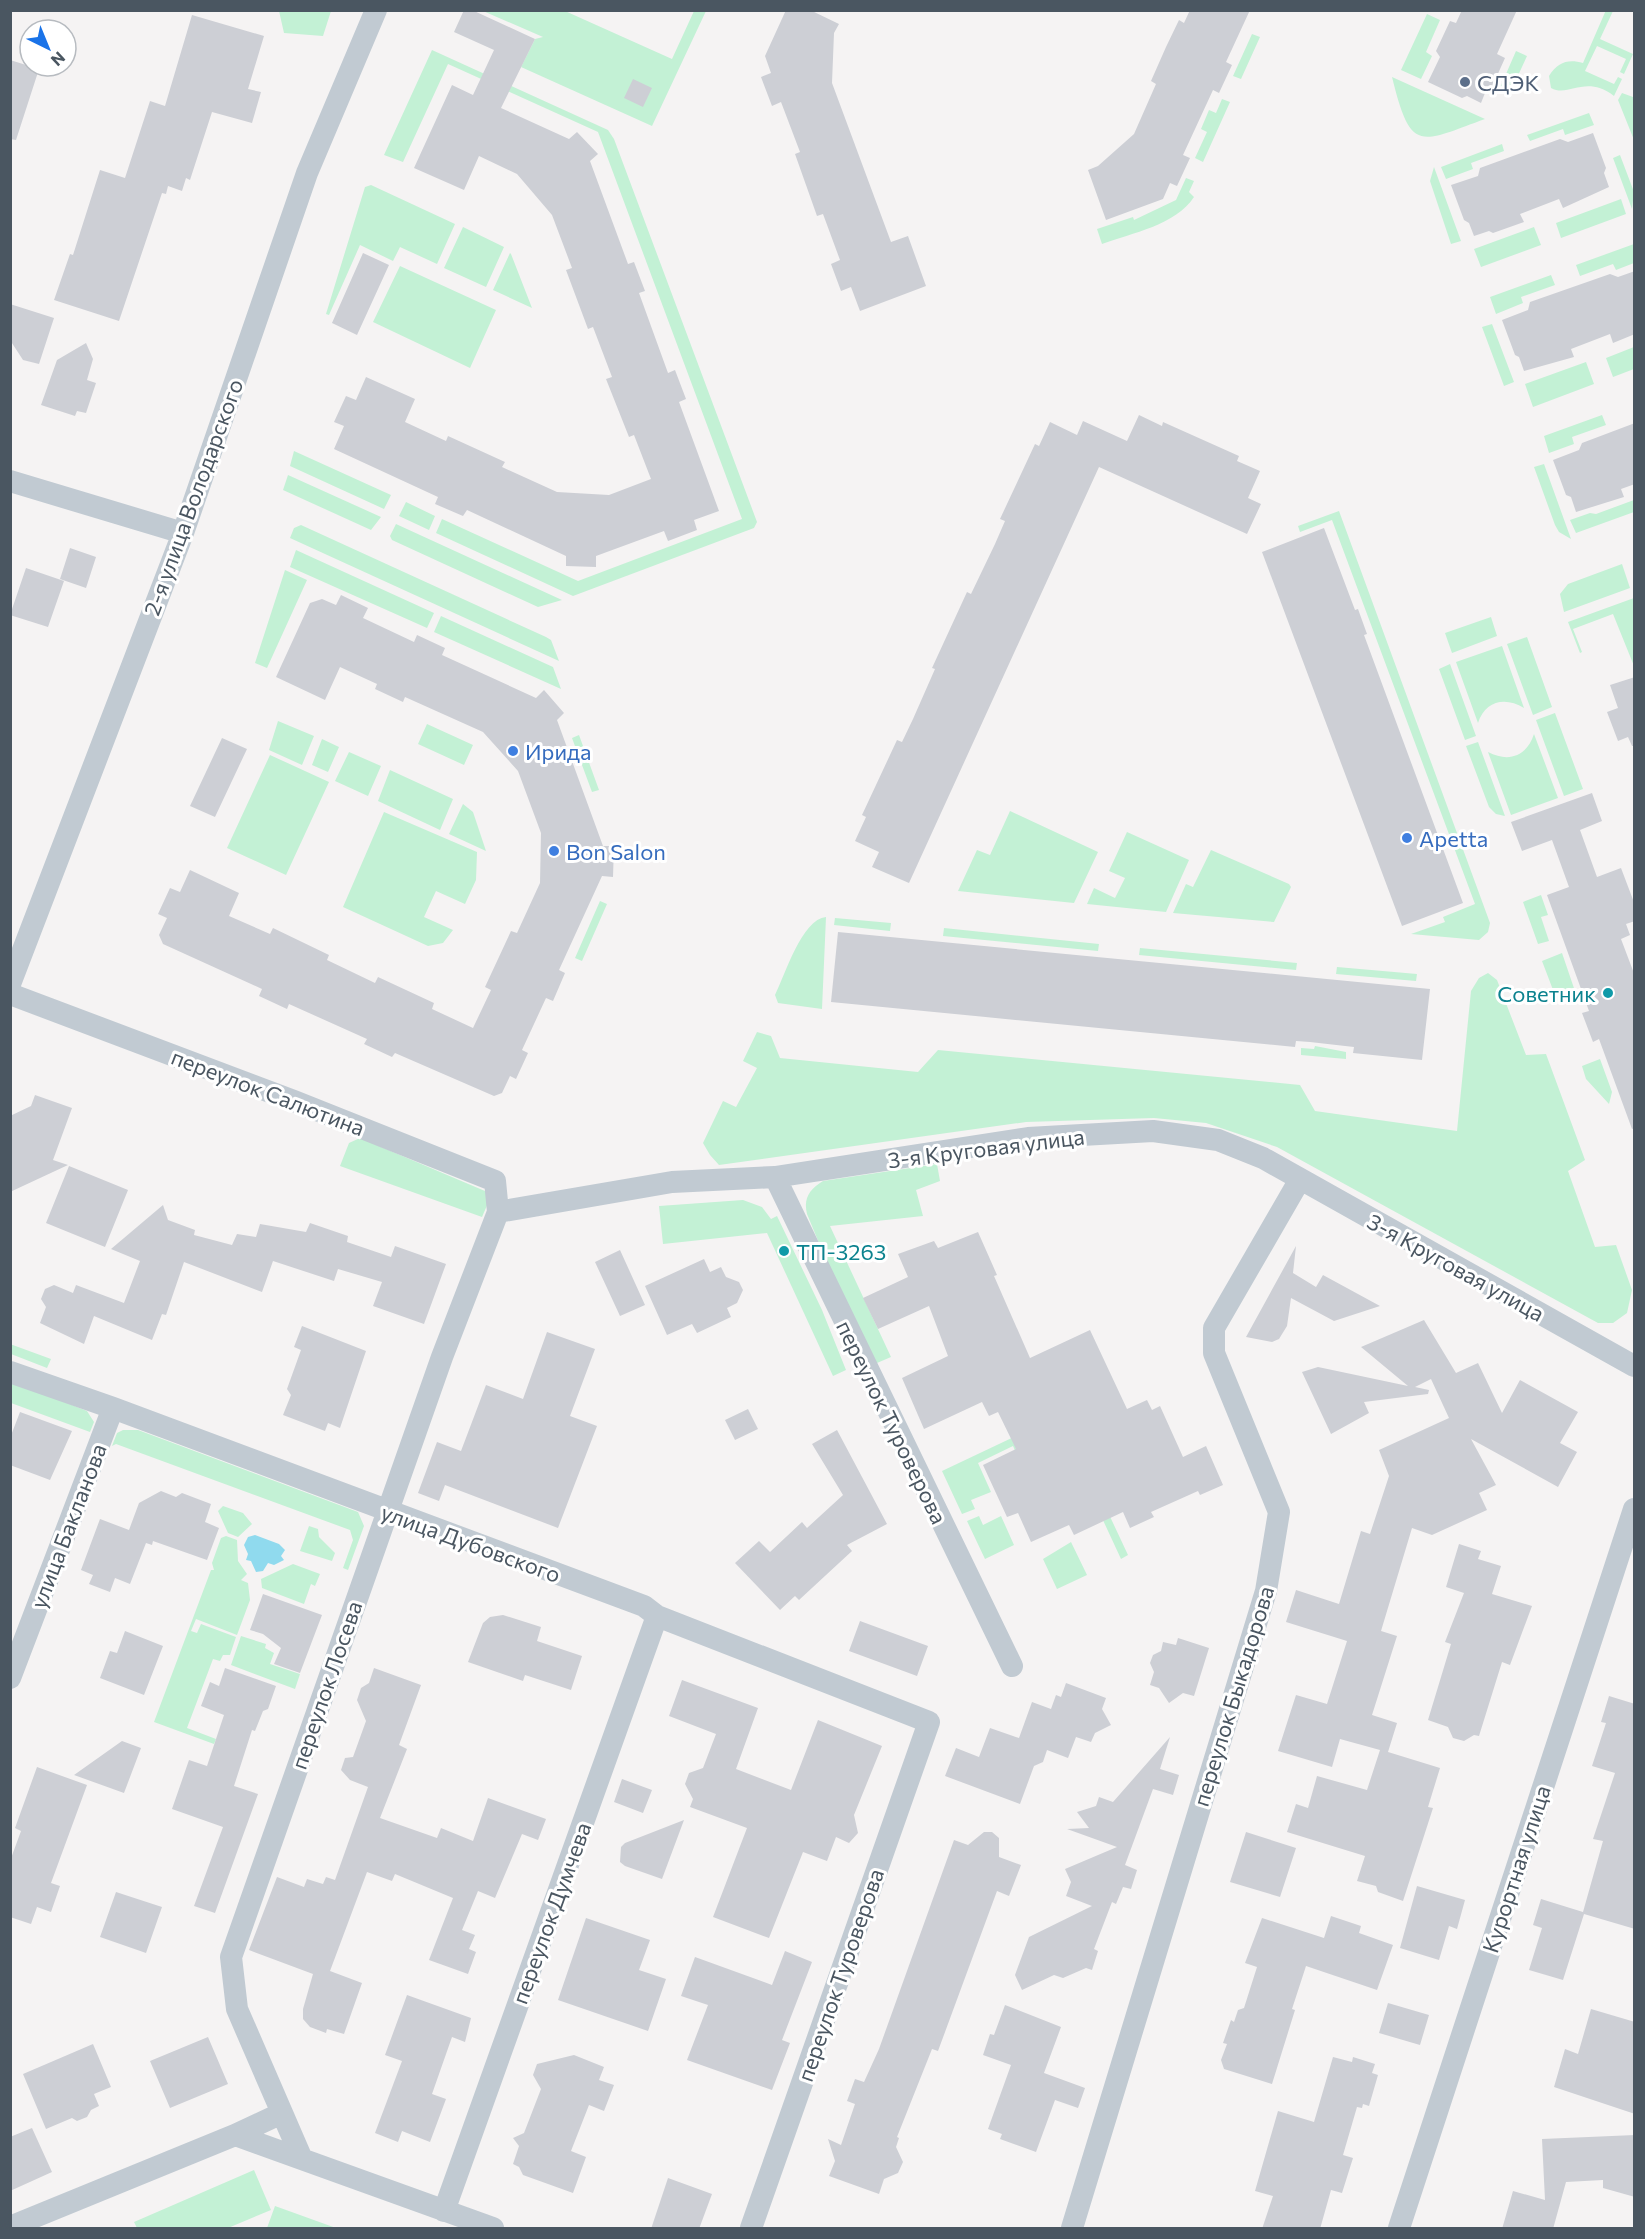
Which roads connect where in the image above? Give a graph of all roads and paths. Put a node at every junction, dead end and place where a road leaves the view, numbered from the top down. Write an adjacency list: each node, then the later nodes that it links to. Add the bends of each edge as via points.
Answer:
1 (376, 10): 3 (street, 2-я улица Володарского, via 307,173)
2 (10, 481): 3 (street)
3 (183, 533): 4 (street, 2-я улица Володарского)
4 (10, 984)
5 (10, 994): 8 (street, переулок Салютина, via 495,1181)
6 (775, 1177): 7 (street, 3-я Круговая улица, via 1028,1138 1153,1131 1218,1140 1263,1158); 8 (street, 3-я Круговая улица, via 672,1182); 15 (street, переулок Туроверова)
7 (1299, 1181): 9 (street, 3-я Круговая улица); 25 (street, переулок Быкадорова, via 1214,1328 1214,1353 1279,1512 1266,1591)
8 (498, 1212): 13 (street, переулок Лосева)
9 (1635, 1366)
10 (10, 1372): 11 (street, улица Дубовского)
11 (113, 1408): 13 (street, улица Дубовского); 16 (street, улица Бакланова)
12 (1635, 1509): 26 (street, Курортная улица)
13 (387, 1512): 14 (street, улица Дубовского, via 644,1606); 18 (street, переулок Лосева, via 231,1957 237,2009)
14 (657, 1616): 17 (street, улица Дубовского); 21 (street, переулок Думчева)
15 (1012, 1666)
16 (10, 1678)
17 (929, 1722): 24 (street, переулок Туроверова)
18 (282, 2113): 19 (street); 20 (street, переулок Лосева)
19 (235, 2135): 20 (street); 22 (street)
20 (302, 2159): 21 (street)
21 (444, 2211): 23 (street)
22 (10, 2227)
23 (493, 2229)
24 (752, 2229)
25 (1071, 2229)
26 (1399, 2229)

